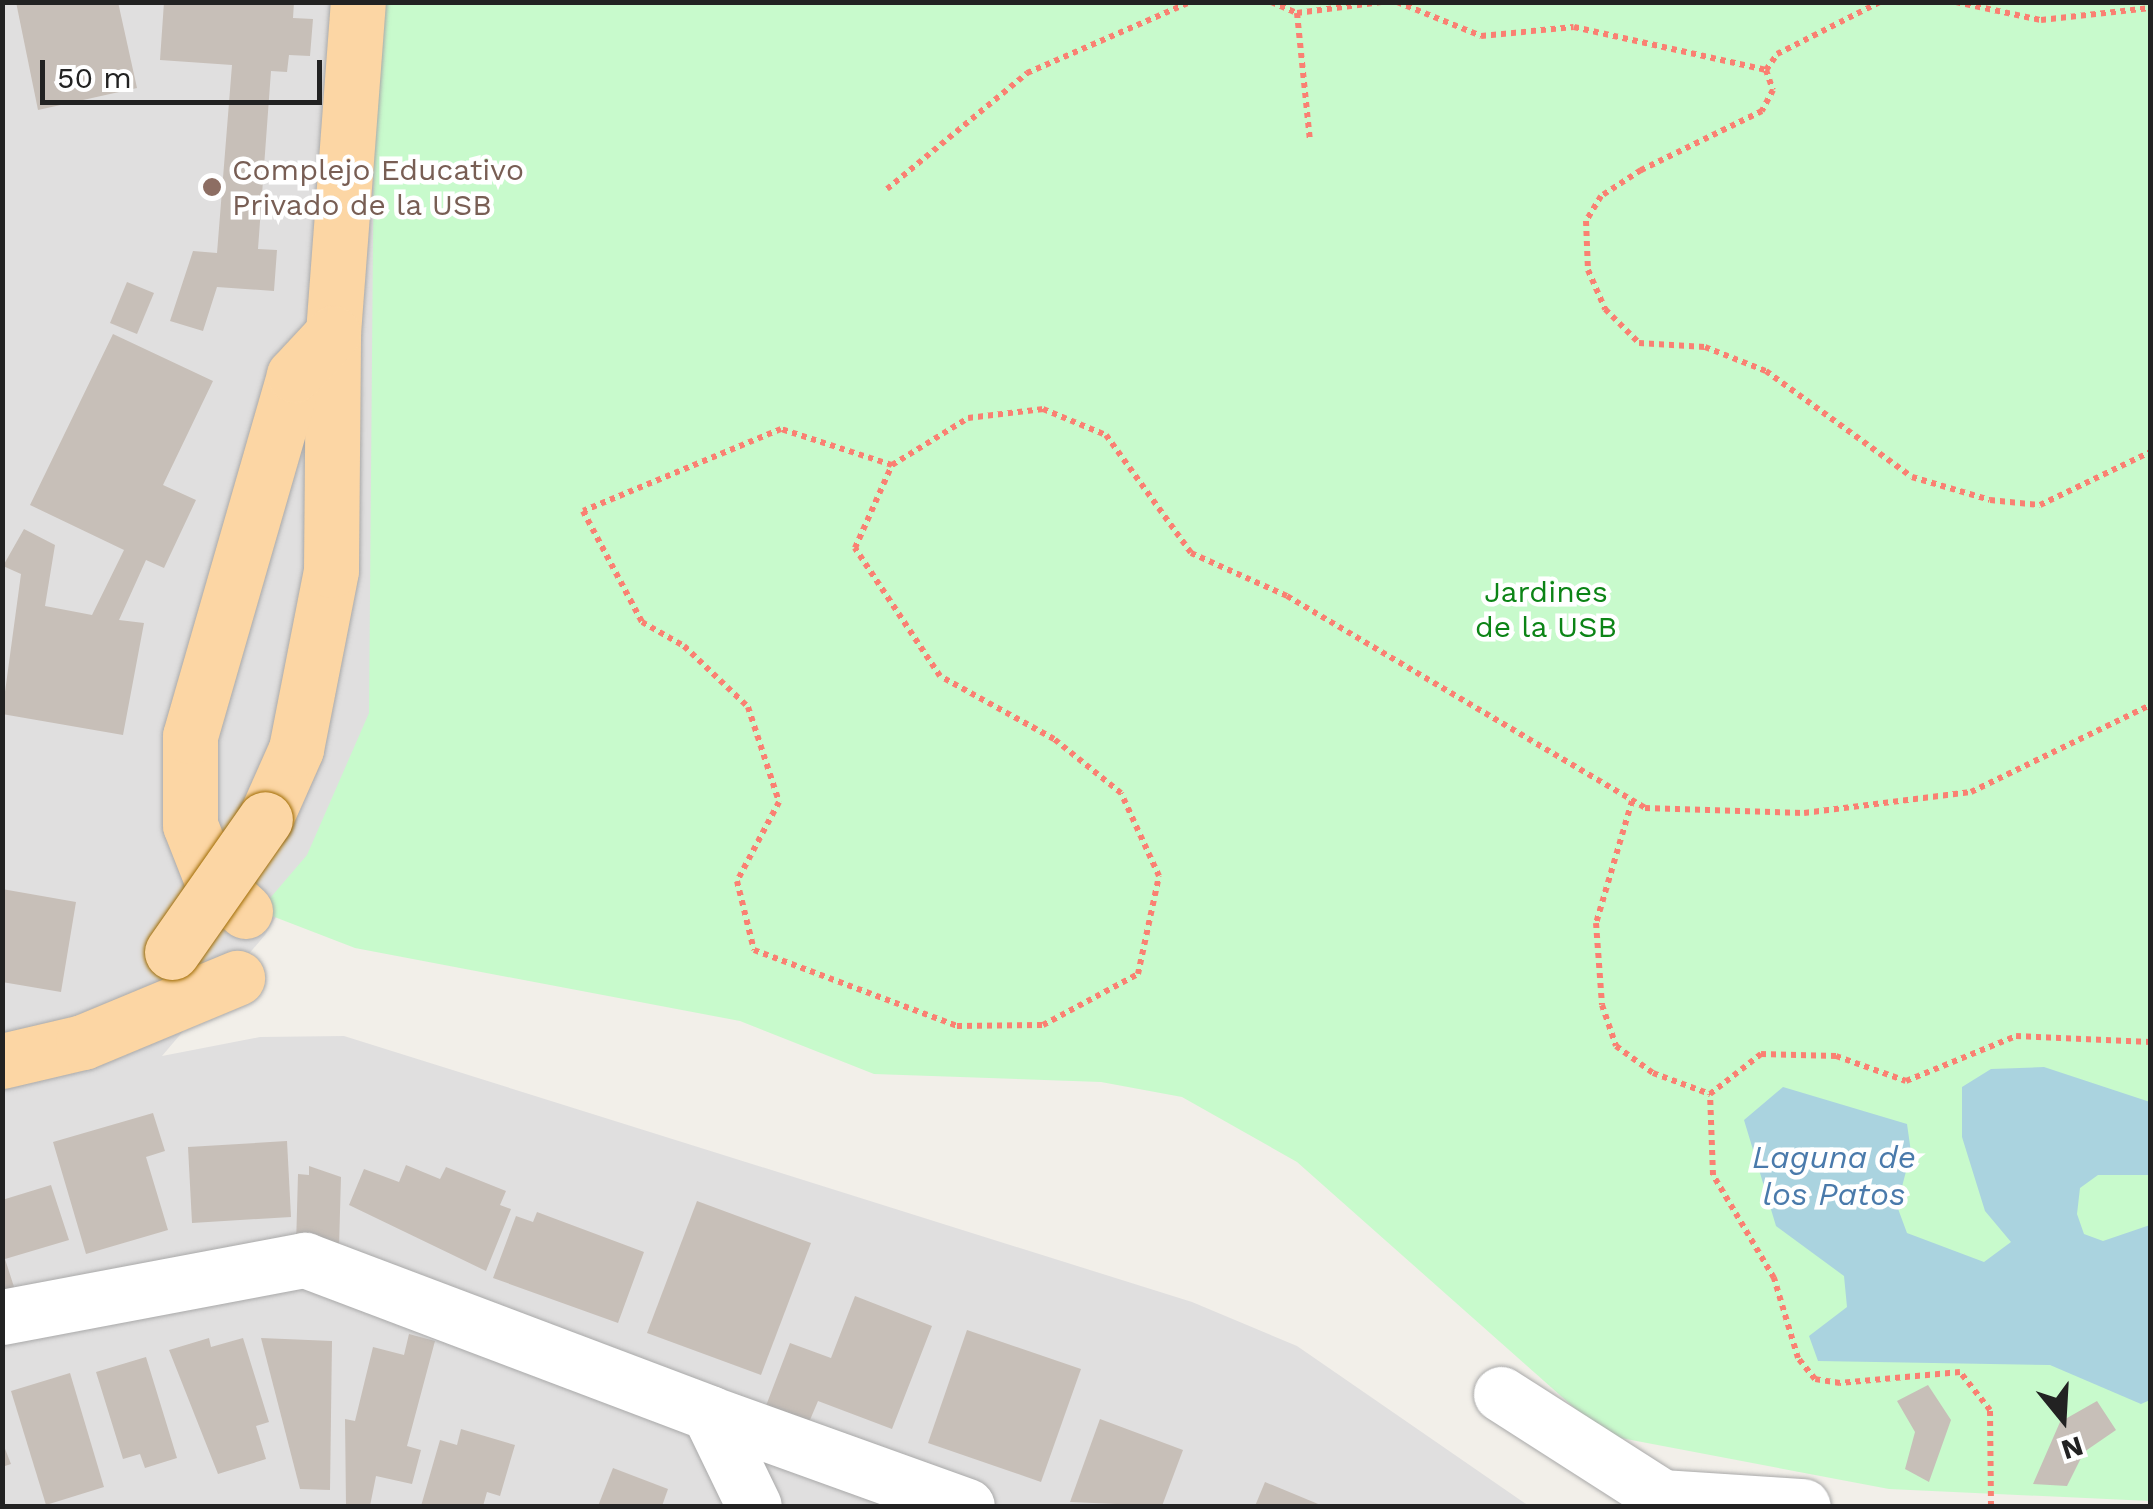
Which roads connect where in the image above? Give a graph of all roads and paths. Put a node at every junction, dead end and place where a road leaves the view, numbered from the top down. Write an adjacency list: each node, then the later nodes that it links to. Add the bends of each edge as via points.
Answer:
1 (358, 2): 13 (main road)
2 (1190, 2): 12 (path, via 1159,8 1027,73)
3 (1271, 2): 9 (path)
4 (1381, 2): 9 (path)
5 (1397, 2): 10 (path, via 1481,36 1574,26)
6 (1880, 2): 10 (path, via 1807,37)
7 (1956, 2): 8 (path, via 2041,20)
8 (2150, 8)
9 (1297, 13): 11 (path)
10 (1766, 70): 14 (path, via 1773,90 1762,111 1641,170 1601,196 1586,222 1588,270 1605,309 1639,343 1704,347 1766,370 1912,478 1990,500 2040,505)
11 (1310, 140)
12 (887, 189)
13 (333, 332): 18 (main road, via 294,376 190,736 190,826 212,881); 21 (main road, bridge, via 331,570 296,749 266,819 172,952 102,1006)
14 (2150, 452)
15 (892, 466): 15 (path, via 855,548 940,676 1054,739 1121,793 1159,876 1138,974 1043,1025 957,1026 754,950 736,881 779,802 748,706 684,646 642,622 582,511 781,429); 17 (path, via 968,418 1043,409 1106,435 1191,554 1287,596)
16 (2150, 705): 17 (path, via 1971,792 1804,813)
17 (1632, 801): 23 (path, via 1596,923 1602,1005 1616,1046 1652,1073)
18 (245, 911)
19 (237, 978): 22 (main road, via 83,1042)
20 (2150, 1042): 23 (path, via 2016,1036 1906,1081 1836,1056 1762,1054)
21 (2, 1053)
22 (2, 1061)
23 (1710, 1094): 30 (path, via 1713,1175 1774,1278 1798,1358 1815,1379 1840,1383 1960,1372 1990,1410)
24 (2, 1317): 26 (street, via 304,1260)
25 (1501, 1394): 29 (street, via 1662,1497)
26 (708, 1413): 27 (street); 28 (street)
27 (754, 1506)
28 (967, 1506)
29 (1803, 1506)
30 (1992, 1506)

